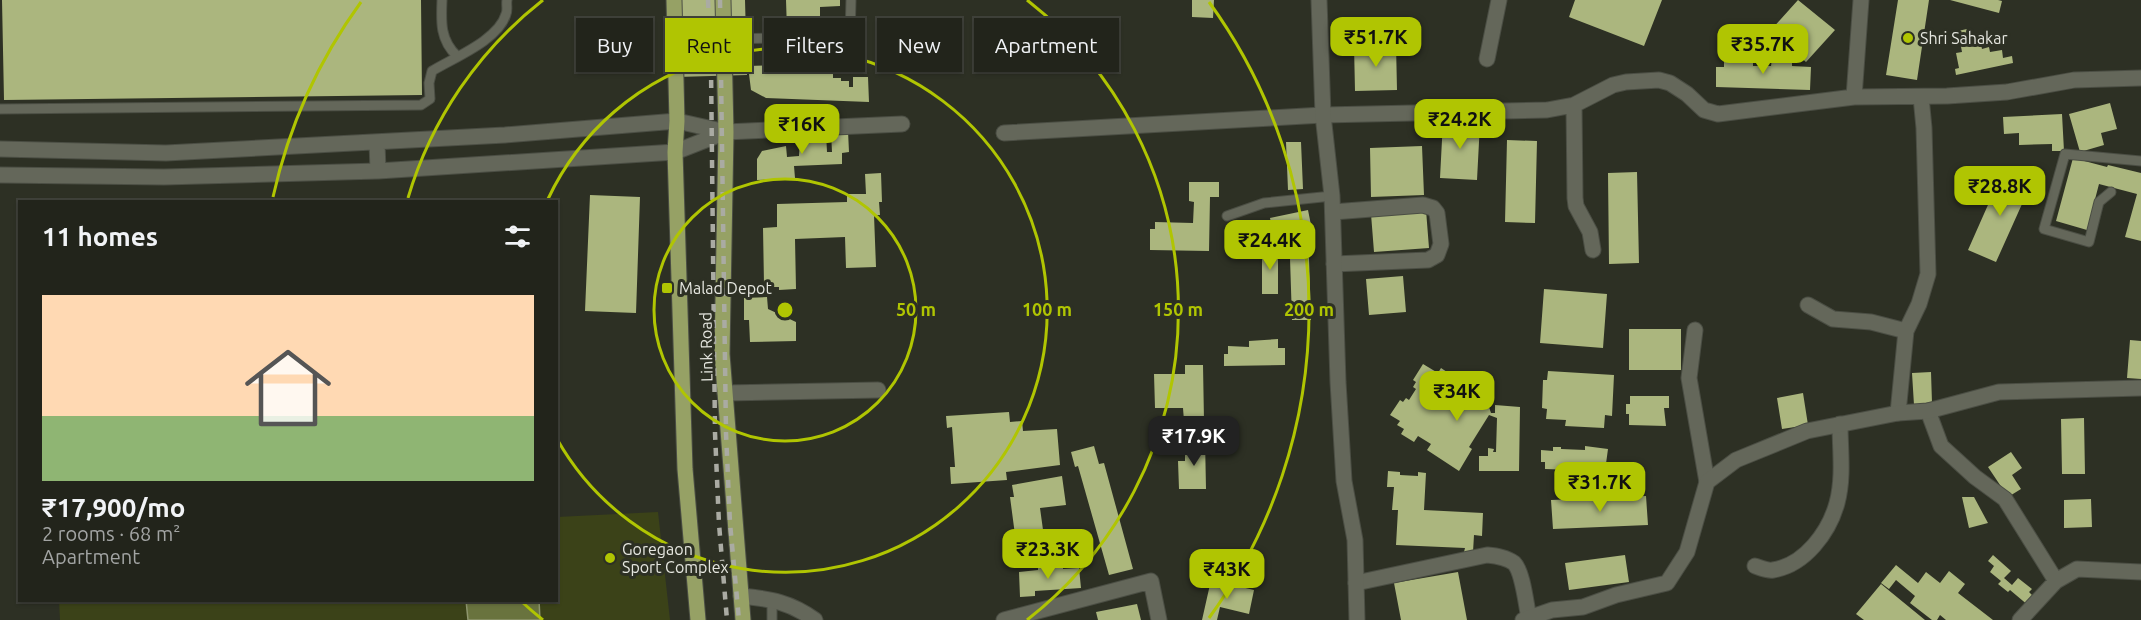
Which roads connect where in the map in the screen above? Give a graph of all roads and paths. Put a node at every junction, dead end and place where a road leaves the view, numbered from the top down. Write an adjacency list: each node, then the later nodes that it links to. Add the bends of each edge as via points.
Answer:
1 (442, 0): 11 (lane, via 443,37)
2 (507, 0): 11 (lane, via 506,15 494,33)
3 (674, 0): 20 (main road, Link Road)
4 (723, 0): 9 (main road, Link Road)
5 (851, 0): 10 (lane, via 850,37)
6 (1319, 0): 19 (street)
7 (1499, 0): 12 (street)
8 (1861, 0): 15 (street)
9 (723, 18)
10 (752, 39)
11 (457, 56): 18 (lane, via 432,71 430,99 421,105)
12 (1487, 59)
13 (725, 72): 22 (main road, Link Road)
14 (2141, 78): 16 (street, via 2074,80 2007,92)
15 (1854, 97): 16 (street); 17 (street, via 1718,114 1704,111 1687,94 1659,80 1613,85)
16 (1921, 98): 39 (street, via 1928,274)
17 (1574, 105): 19 (street, via 1547,110); 35 (street, via 1576,206 1590,232)
18 (0, 109)
19 (1323, 115): 23 (street); 33 (street)
20 (677, 121): 22 (street); 24 (street); 26 (main road, Link Road)
21 (902, 124): 22 (street)
22 (726, 132): 26 (street); 42 (main road, Link Road, via 722,354)
23 (1004, 133)
24 (377, 142): 27 (street); 29 (street)
25 (0, 149): 27 (street)
26 (675, 152): 29 (street); 54 (main road, Link Road, via 685,470)
27 (166, 153): 31 (street)
28 (2141, 161): 32 (lane, via 2065,154 2044,229 2089,242 2099,202)
29 (378, 171): 31 (street)
30 (0, 175): 31 (street)
31 (164, 177)
32 (2111, 192)
33 (1333, 204): 34 (lane, via 1264,203); 36 (street); 36 (street, via 1433,208 1441,244 1437,255 1428,260)
34 (1227, 216)
35 (1593, 250)
36 (1334, 264): 50 (street, via 1344,481 1355,540)
37 (1808, 305): 39 (street, via 1833,319 1871,322)
38 (1695, 330): 46 (street, via 1689,378)
39 (1906, 331): 44 (street)
40 (2141, 388): 43 (street, via 1999,392)
41 (878, 390): 42 (street)
42 (725, 393): 51 (main road, Link Road)
43 (1928, 411): 44 (street); 49 (street, via 1941,446 2005,499)
44 (1898, 413): 45 (street)
45 (1840, 424): 46 (street, via 1807,431 1736,460); 47 (street, via 1841,471 1837,502 1827,527 1813,547 1792,564 1771,570)
46 (1707, 482): 53 (street, via 1687,552 1667,584)
47 (1755, 566)
48 (2141, 572): 49 (street, via 2077,569)
49 (2056, 580): 61 (street)
50 (1356, 583): 53 (street, via 1487,555 1502,557 1515,564 1519,572); 60 (street)
51 (741, 597): 52 (street); 55 (main road, Link Road)
52 (772, 599): 56 (lane); 57 (street)
53 (1526, 619)
54 (698, 620)
55 (743, 620)
56 (772, 620)
57 (815, 620)
58 (1004, 620): 59 (street, via 1151,581)
59 (1159, 620)
60 (1357, 620)
61 (2020, 620)

